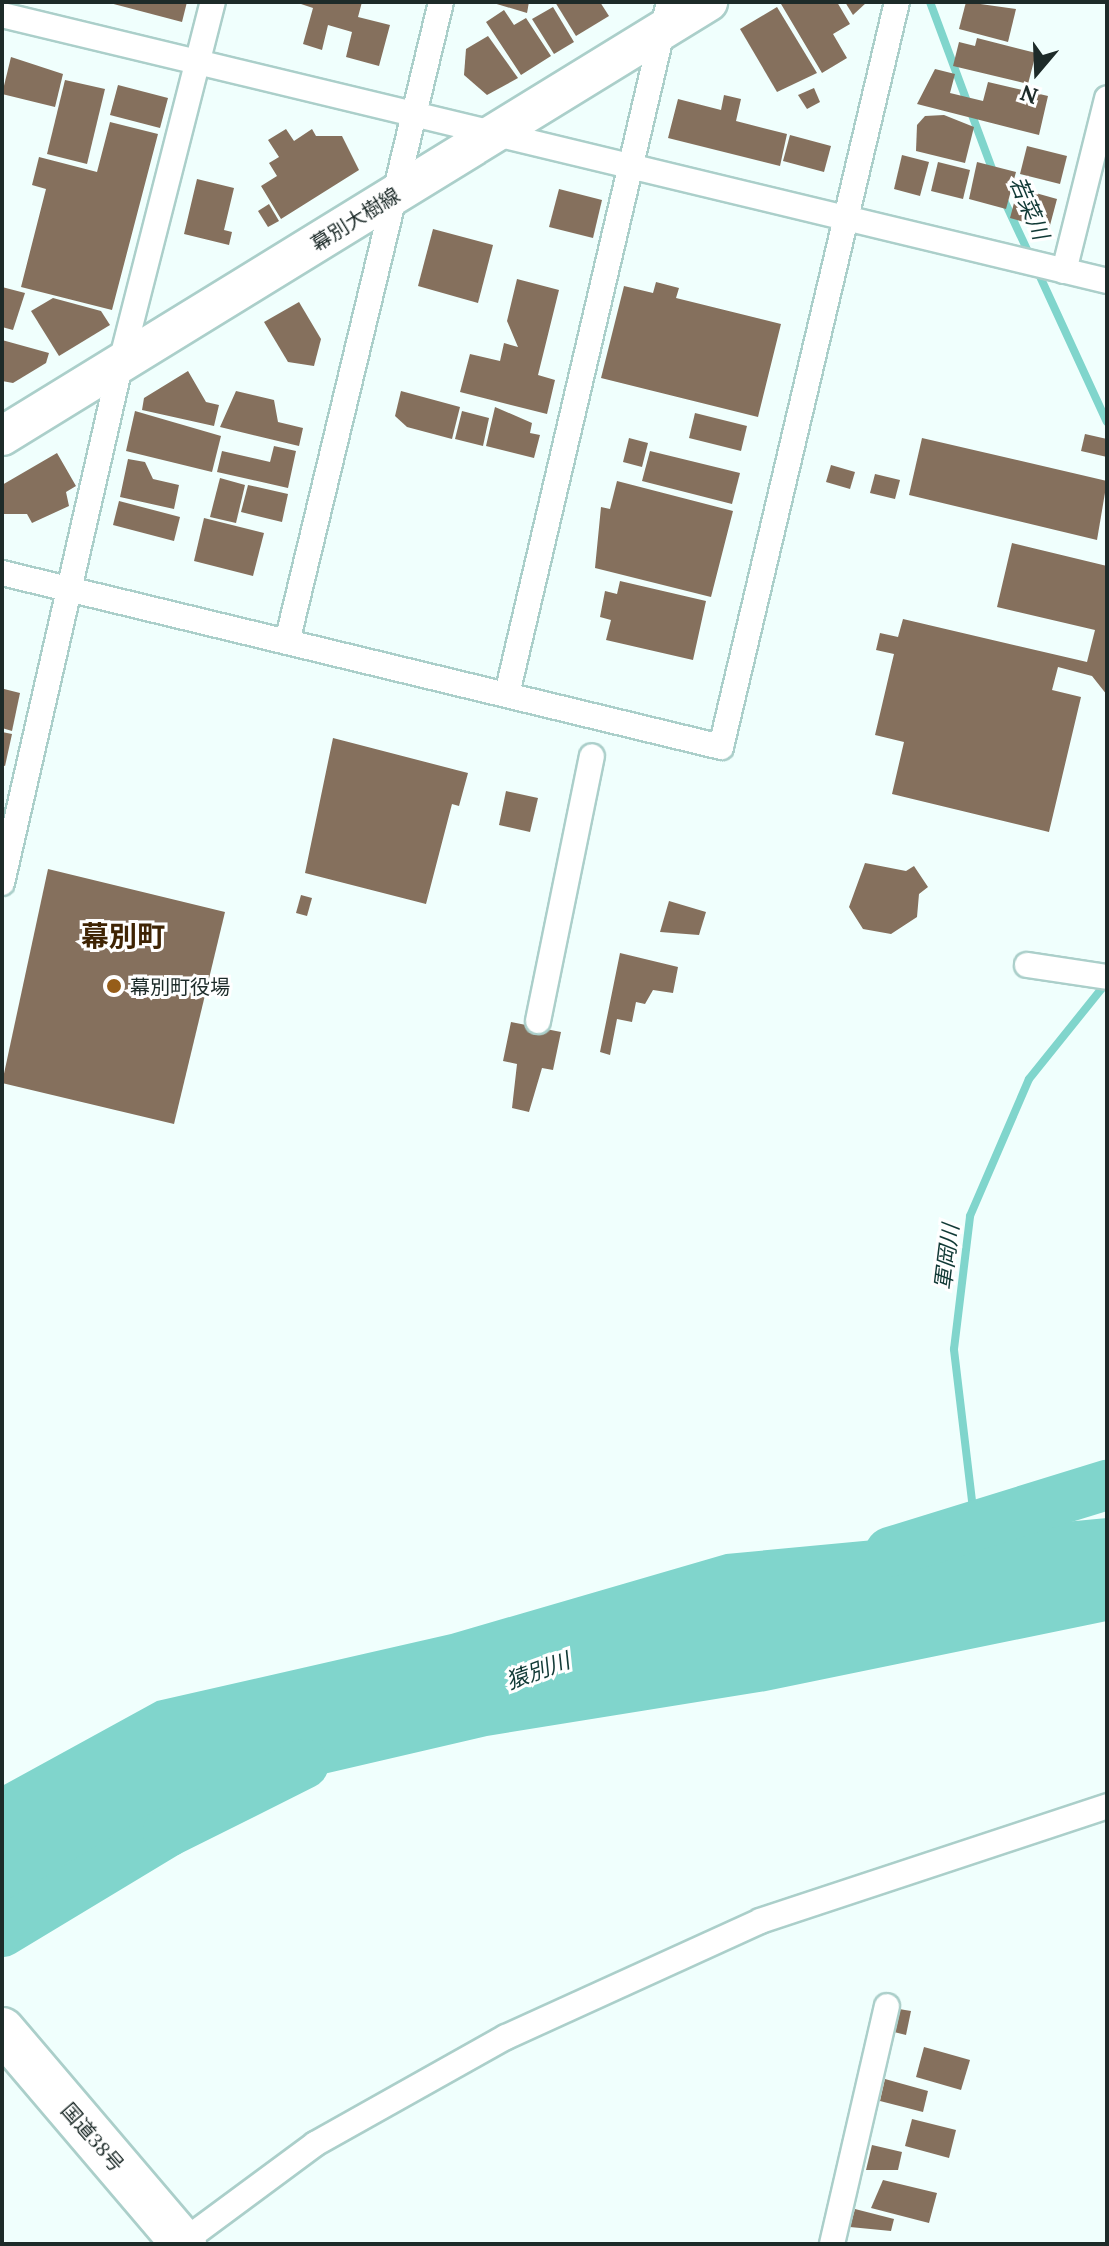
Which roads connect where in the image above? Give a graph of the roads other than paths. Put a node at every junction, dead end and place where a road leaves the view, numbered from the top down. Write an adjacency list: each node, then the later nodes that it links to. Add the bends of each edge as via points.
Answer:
1 (213, 2): 7 (street)
2 (441, 2): 9 (street)
3 (708, 2): 6 (main road, 幕別大樹線)
4 (897, 2): 13 (street)
5 (2, 15): 7 (street)
6 (665, 16): 10 (main road, 幕別大樹線); 11 (street)
7 (199, 63): 9 (street); 16 (street)
8 (1107, 98): 14 (street)
9 (413, 116): 10 (street); 12 (street)
10 (491, 135): 11 (street); 12 (main road, 幕別大樹線)
11 (631, 168): 13 (street); 21 (street)
12 (395, 195): 16 (main road, 幕別大樹線); 20 (street)
13 (848, 219): 14 (street); 21 (street, via 721,747)
14 (1064, 271): 15 (street)
15 (1107, 281)
16 (121, 362): 17 (main road, 幕別大樹線); 19 (street)
17 (2, 436)
18 (2, 573): 19 (street)
19 (71, 590): 20 (street); 23 (street)
20 (287, 642): 21 (street)
21 (507, 694)
22 (592, 756): 26 (street)
23 (2, 883)
24 (1027, 965): 25 (street)
25 (1107, 977)
26 (538, 1021)
27 (1107, 1806): 30 (street, via 760,1921 506,2037 315,2144)
28 (887, 2006): 31 (street)
29 (2, 2030): 30 (highway, 国道38号)
30 (176, 2235)
31 (832, 2244)

